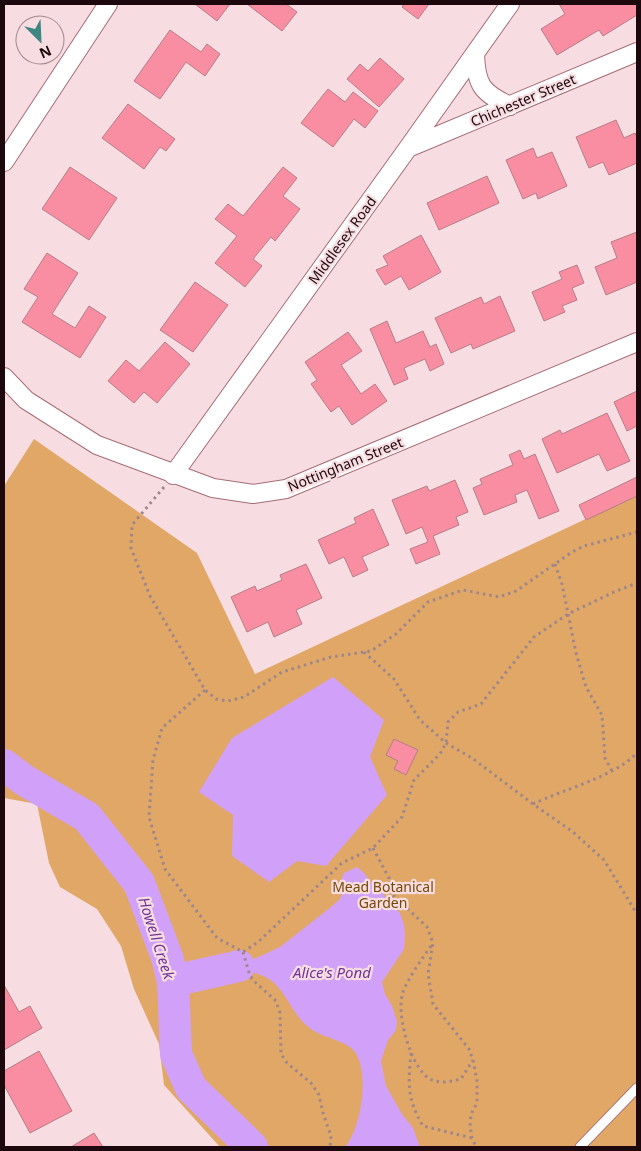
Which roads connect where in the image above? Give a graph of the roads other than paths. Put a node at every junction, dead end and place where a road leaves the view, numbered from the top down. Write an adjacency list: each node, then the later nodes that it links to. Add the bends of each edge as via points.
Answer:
1 (108, 4): 7 (street)
2 (510, 4): 4 (street, Middlesex Road)
3 (637, 52): 5 (street, Chichester Street)
4 (475, 54): 5 (street, via 475,73 484,89 493,98); 6 (street, Middlesex Road)
5 (510, 106): 6 (street, Chichester Street)
6 (408, 148): 10 (street, Middlesex Road)
7 (4, 162)
8 (637, 342): 10 (street, Nottingham Street, via 286,489 253,494 213,488)
9 (4, 377): 10 (street, Nottingham Street, via 26,400 97,445)
10 (174, 475)
11 (637, 1088): 12 (lane)
12 (580, 1147)

